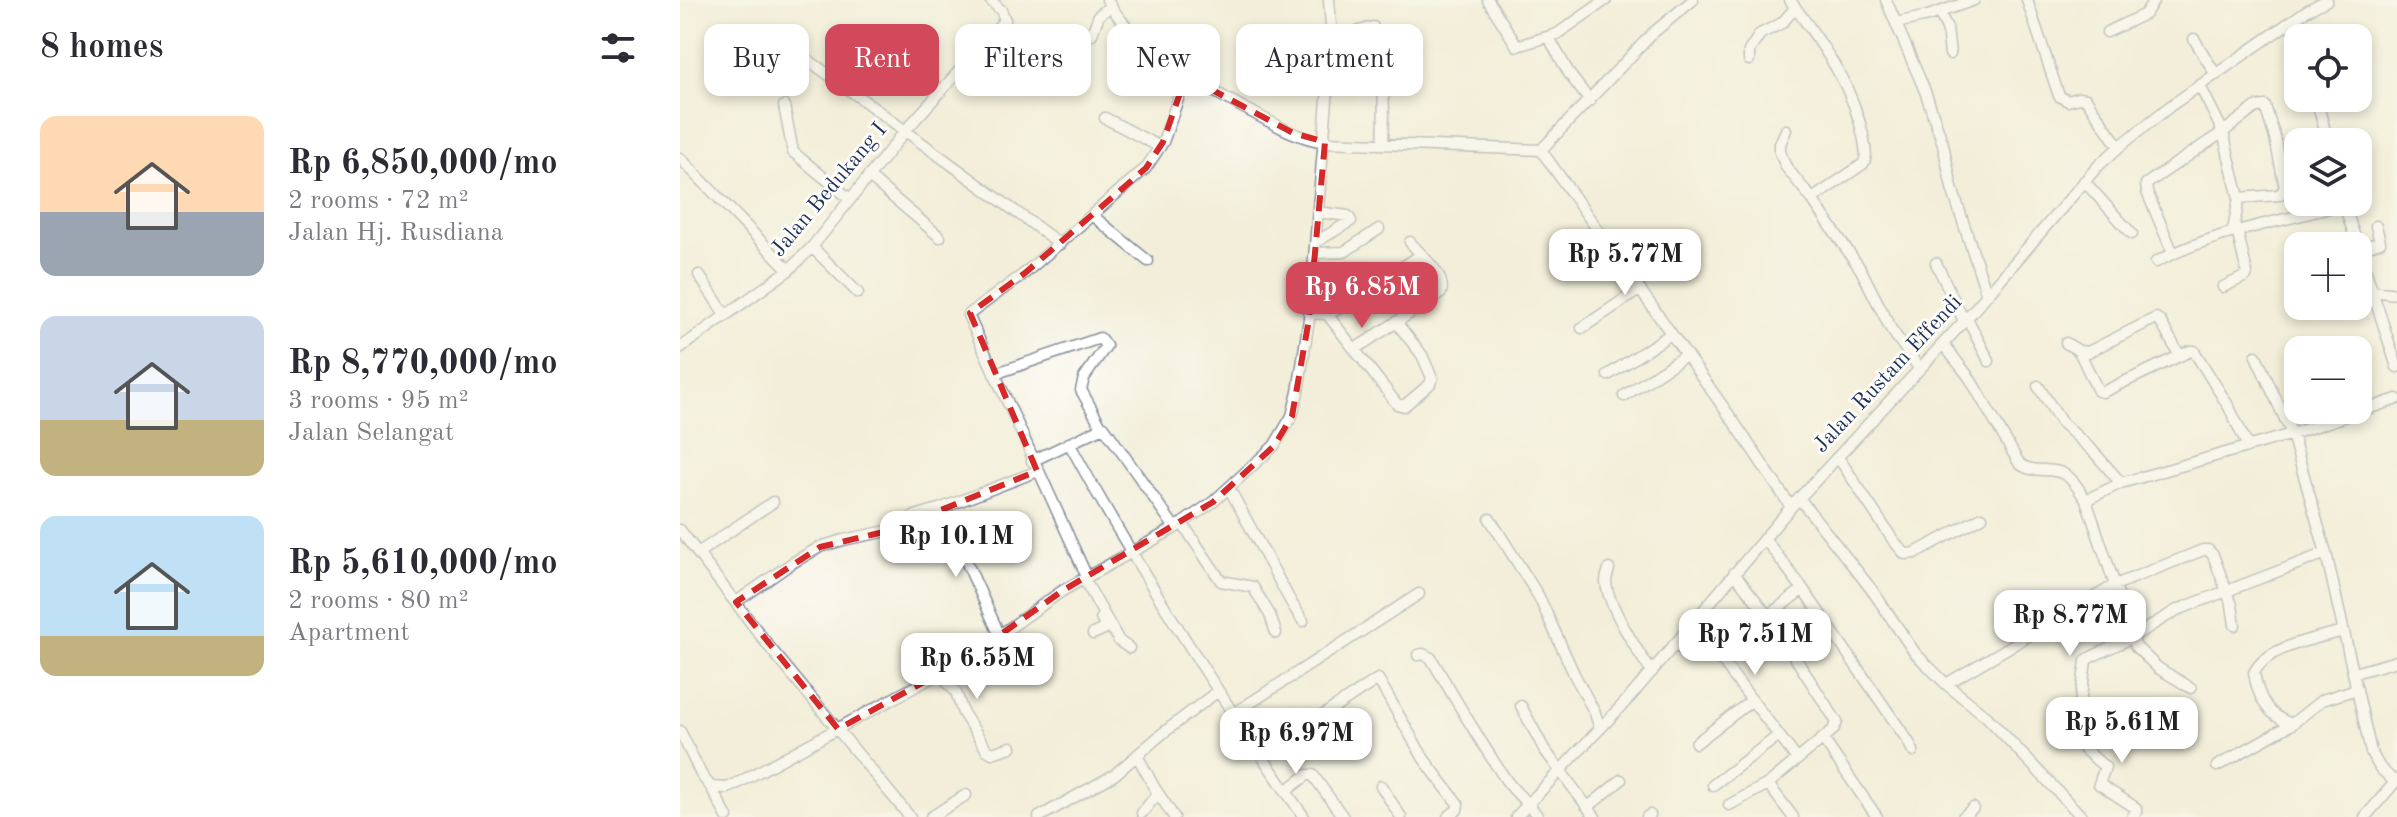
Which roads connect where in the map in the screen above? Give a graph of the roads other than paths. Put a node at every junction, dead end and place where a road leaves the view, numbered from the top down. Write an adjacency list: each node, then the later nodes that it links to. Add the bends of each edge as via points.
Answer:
1 (990, 0): 34 (street, Jalan Bedukang I, via 1005,20)
2 (1329, 0): 17 (street)
3 (1488, 0): 20 (street, via 1517,46)
4 (1606, 0): 20 (street)
5 (1693, 0): 31 (street, via 1669,17)
6 (1886, 0): 14 (street)
7 (1974, 0): 13 (street)
8 (2027, 0): 40 (street, via 2059,96 2086,99)
9 (2154, 0): 18 (street, via 2145,14)
10 (2327, 0): 15 (street, Jalan Rustam Effendi)
11 (1109, 3): 16 (street); 19 (street)
12 (1792, 4): 24 (street, via 1782,23 1760,34); 47 (street, via 1852,96 1867,157)
13 (1939, 12): 14 (street); 22 (street)
14 (1896, 23): 73 (street, via 1943,144)
15 (2289, 23): 25 (street, Jalan Rustam Effendi)
16 (1123, 24)
17 (1331, 24)
18 (2107, 32)
19 (1091, 35)
20 (1549, 38): 31 (street)
21 (2194, 39): 25 (street)
22 (1950, 54)
23 (809, 60): 34 (street)
24 (1749, 60)
25 (2216, 75): 26 (street, Jalan Rustam Effendi)
26 (2200, 86): 36 (street); 40 (street, Jalan Rustam Effendi)
27 (1220, 94): 37 (street, via 1293,133)
28 (1179, 96): 39 (street)
29 (1328, 96): 37 (street)
30 (1385, 96): 38 (street)
31 (1590, 101): 41 (street)
32 (784, 106): 46 (street, via 793,152)
33 (1105, 118): 39 (street)
34 (906, 130): 43 (street, Jalan Bedukang I); 57 (street)
35 (1786, 130): 47 (street, via 1780,152)
36 (2223, 132): 45 (street); 45 (street, via 2256,107 2267,108 2285,188 2279,195); 61 (street, via 2146,184)
37 (1325, 142): 38 (street); 48 (street)
38 (1383, 144): 41 (street)
39 (1160, 147): 49 (street, via 1136,179)
40 (2119, 147): 44 (street, Jalan Rustam Effendi)
41 (1541, 150): 69 (street)
42 (680, 158): 66 (street)
43 (868, 176): 46 (street, Jalan Bedukang I); 55 (street)
44 (2084, 181): 54 (street); 73 (street, Jalan Rustam Effendi)
45 (2239, 198): 53 (street)
46 (850, 199): 59 (street, Jalan Bedukang I)
47 (1812, 199): 91 (street)
48 (1318, 212): 60 (street); 60 (street, via 1348,216 1351,221)
49 (1093, 216): 57 (street); 63 (street)
50 (2292, 216): 53 (street)
51 (2376, 226): 58 (street, via 2380,242)
52 (1379, 229): 60 (street, via 1344,252)
53 (2235, 230): 61 (street); 68 (street, via 2247,273)
54 (2132, 234)
55 (940, 237)
56 (1410, 242): 62 (street)
57 (1060, 244): 92 (street, via 968,315)
58 (2372, 244)
59 (812, 247): 66 (street, Jalan Bedukang I); 71 (street)
60 (1315, 248): 74 (street)
61 (2173, 253): 64 (street)
62 (1421, 255): 75 (street); 78 (street, via 1443,289)
63 (1148, 261)
64 (2156, 262)
65 (1936, 263): 77 (street)
66 (789, 270): 76 (street, Jalan Bedukang I)
67 (699, 275): 76 (street)
68 (2223, 287)
69 (1640, 289): 79 (street); 80 (street)
70 (2372, 291): 72 (street); 90 (street)
71 (858, 293)
72 (2397, 294)
73 (1987, 295): 77 (street, Jalan Rustam Effendi)
74 (1309, 313): 75 (street); 104 (street, via 1292,416 1274,446)
75 (1327, 314): 84 (street)
76 (726, 316): 83 (street, Jalan Bedukang I)
77 (1966, 319): 82 (street, Jalan Rustam Effendi); 89 (street)
78 (1396, 322): 84 (street); 84 (street, via 1432,373 1430,384 1409,404 1397,404)
79 (1582, 328)
80 (1671, 334): 86 (street); 93 (street)
81 (2066, 343): 85 (street)
82 (1943, 344): 91 (street, Jalan Rustam Effendi); 106 (street, via 1969,377 2019,463 2031,470 2065,474)
83 (680, 348)
84 (1355, 349)
85 (2079, 351): 87 (street, via 2095,350 2156,318); 87 (street, via 2103,392)
86 (1686, 355): 95 (street); 108 (street)
87 (2180, 356): 100 (street, via 2192,350 2197,354)
88 (2256, 356): 98 (street)
89 (1989, 361)
90 (2397, 367)
91 (1919, 368): 101 (street, Jalan Rustam Effendi)
92 (994, 374): 97 (street, via 1100,338 1106,346 1081,390); 102 (street)
93 (1608, 375)
94 (2038, 386): 103 (street, via 2061,422)
95 (1624, 396)
96 (2397, 399): 98 (street)
97 (1101, 426): 99 (street); 112 (street)
98 (2292, 434): 100 (street); 116 (street)
99 (1069, 443): 102 (street); 117 (street)
100 (2248, 447): 103 (street)
101 (1838, 457): 105 (street, Jalan Rustam Effendi); 110 (street, via 1905,554)
102 (1035, 466): 109 (street); 120 (street)
103 (2121, 483): 106 (street)
104 (1229, 488): 112 (street); 127 (street)
105 (1799, 498): 108 (street, Jalan Rustam Effendi); 141 (street, via 1915,653)
106 (2086, 500): 121 (street)
107 (773, 502): 115 (street)
108 (1791, 507): 114 (street, Jalan Rustam Effendi)
109 (942, 508): 125 (street, via 892,530 820,547); 132 (street)
110 (1982, 517)
111 (1490, 519): 152 (street, via 1539,597)
112 (1178, 526): 117 (street); 130 (street, via 1221,581 1253,587)
113 (680, 530): 115 (street)
114 (1764, 538): 119 (street, Jalan Rustam Effendi); 122 (street)
115 (698, 553): 125 (street)
116 (2326, 553): 123 (street); 129 (street)
117 (1131, 554): 120 (street); 144 (street)
118 (1609, 569): 138 (street, via 1606,585 1613,605)
119 (1734, 573): 126 (street); 134 (street, Jalan Rustam Effendi)
120 (1084, 579): 131 (street, via 1106,628); 132 (street); 135 (street, via 1119,641)
121 (2115, 585): 123 (street, via 2208,550); 133 (street); 141 (street)
122 (1803, 589): 126 (street); 158 (street)
123 (2227, 591): 128 (street); 133 (street, via 2177,610)
124 (1419, 594): 148 (street)
125 (736, 602): 151 (street)
126 (1768, 616): 155 (street, via 1835,718 1837,726)
127 (1303, 621)
128 (2235, 625)
129 (2344, 631): 140 (street); 149 (street, via 2284,648 2257,665 2254,673 2264,706)
130 (1276, 633)
131 (1093, 634)
132 (1000, 636): 139 (street)
133 (2131, 638): 142 (street, via 2158,668); 147 (street, via 2086,661 2081,699)
134 (1675, 645): 138 (street, Jalan Rustam Effendi); 145 (street, via 1686,651 1715,652)
135 (1129, 648)
136 (1418, 655): 173 (street, via 1431,658 1507,782)
137 (2397, 661): 140 (street)
138 (1652, 672): 152 (street, Jalan Rustam Effendi)
139 (940, 673): 151 (street); 157 (street, via 987,750)
140 (2354, 673): 143 (street)
141 (1946, 684): 193 (street, via 1986,716)
142 (2191, 688)
143 (2357, 689): 149 (street, via 2322,700); 165 (street, via 2371,752)
144 (1218, 691): 148 (street); 160 (street)
145 (1751, 701): 154 (street); 156 (street)
146 (1521, 706): 163 (street)
147 (2068, 713): 150 (street); 194 (street, via 2089,735 2085,751 2105,767 2099,784 2136,808)
148 (1233, 714): 159 (street)
149 (2292, 724): 162 (street)
150 (2054, 726)
151 (838, 729): 169 (street, via 736,784); 180 (street)
152 (1600, 729): 163 (street, Jalan Rustam Effendi)
153 (680, 731): 169 (street)
154 (1778, 736): 161 (street); 167 (street)
155 (1823, 739): 161 (street); 191 (street)
156 (1696, 743)
157 (1011, 747)
158 (1913, 751)
159 (1259, 753): 170 (street); 186 (street, via 1378,679 1424,759 1458,804)
160 (1137, 755): 171 (street); 182 (street, via 1114,775)
161 (1797, 759): 166 (street)
162 (2217, 766)
163 (1562, 770): 173 (street, Jalan Rustam Effendi); 175 (street)
164 (1621, 780): 175 (street)
165 (2396, 781): 195 (street)
166 (1768, 784): 174 (street); 190 (street)
167 (1713, 785)
168 (1381, 786): 185 (street)
169 (711, 787): 179 (street)
170 (1286, 791): 183 (street); 184 (street, via 1313,775)
171 (1158, 793): 177 (street); 178 (street)
172 (966, 795): 181 (street)
173 (1529, 804): 187 (street, Jalan Rustam Effendi); 188 (street)
174 (1729, 805)
175 (1588, 807): 189 (street)
176 (1973, 808): 192 (street)
177 (1142, 813)
178 (1171, 814)
179 (727, 817)
180 (909, 817)
181 (931, 817)
182 (1039, 817)
183 (1304, 817)
184 (1343, 817)
185 (1401, 817)
186 (1448, 817)
187 (1516, 817)
188 (1538, 817)
189 (1595, 817)
190 (1793, 817)
191 (1877, 817)
192 (1963, 817)
193 (2082, 817)
194 (2132, 817)
195 (2365, 817)

